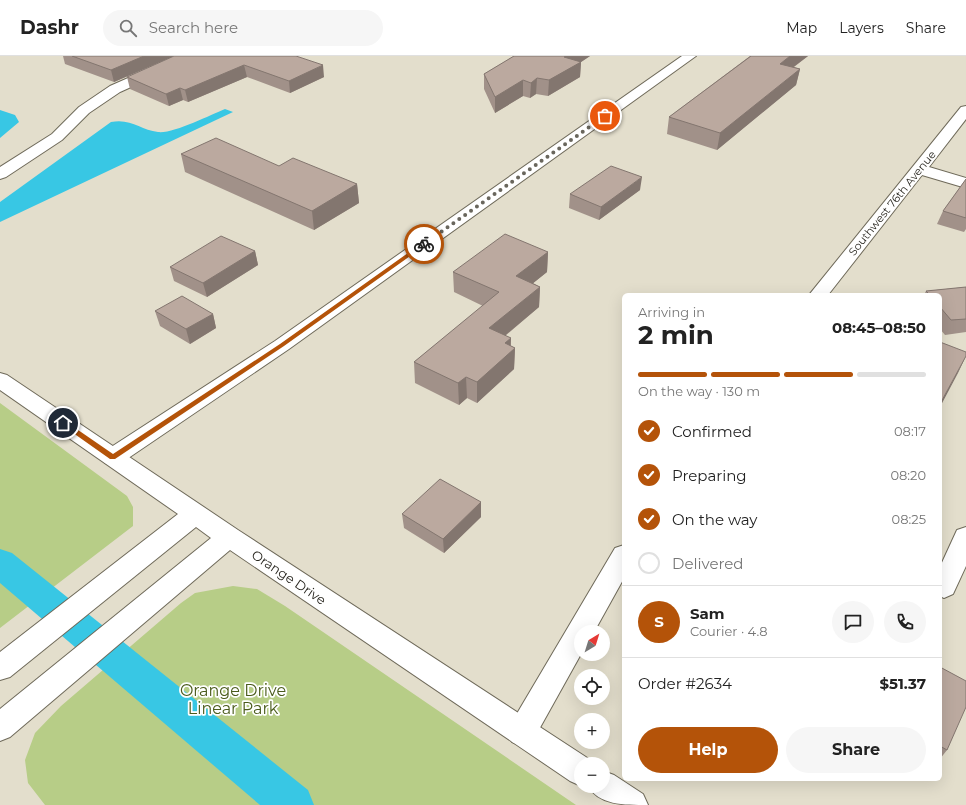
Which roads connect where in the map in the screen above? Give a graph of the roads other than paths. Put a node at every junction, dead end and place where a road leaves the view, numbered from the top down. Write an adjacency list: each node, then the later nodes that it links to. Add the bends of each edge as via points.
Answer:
1 (189, 56): 5 (street, via 115,89 84,110 57,137)
2 (690, 56): 9 (street, via 282,345)
3 (966, 110): 4 (street, Southwest 76th Avenue)
4 (919, 169): 6 (street); 7 (street, Southwest 76th Avenue)
5 (0, 174)
6 (966, 183)
7 (820, 293)
8 (0, 380): 9 (street, Orange Drive)
9 (113, 457): 10 (street, Orange Drive)
10 (196, 514): 11 (street, Orange Drive); 15 (street)
11 (229, 537): 16 (street); 17 (street, Orange Drive)
12 (966, 537): 14 (street)
13 (622, 558): 17 (street)
14 (944, 587)
15 (0, 668)
16 (0, 727)
17 (522, 732): 18 (street, Orange Drive)
18 (574, 766)
19 (610, 791): 20 (street)
20 (632, 805)

